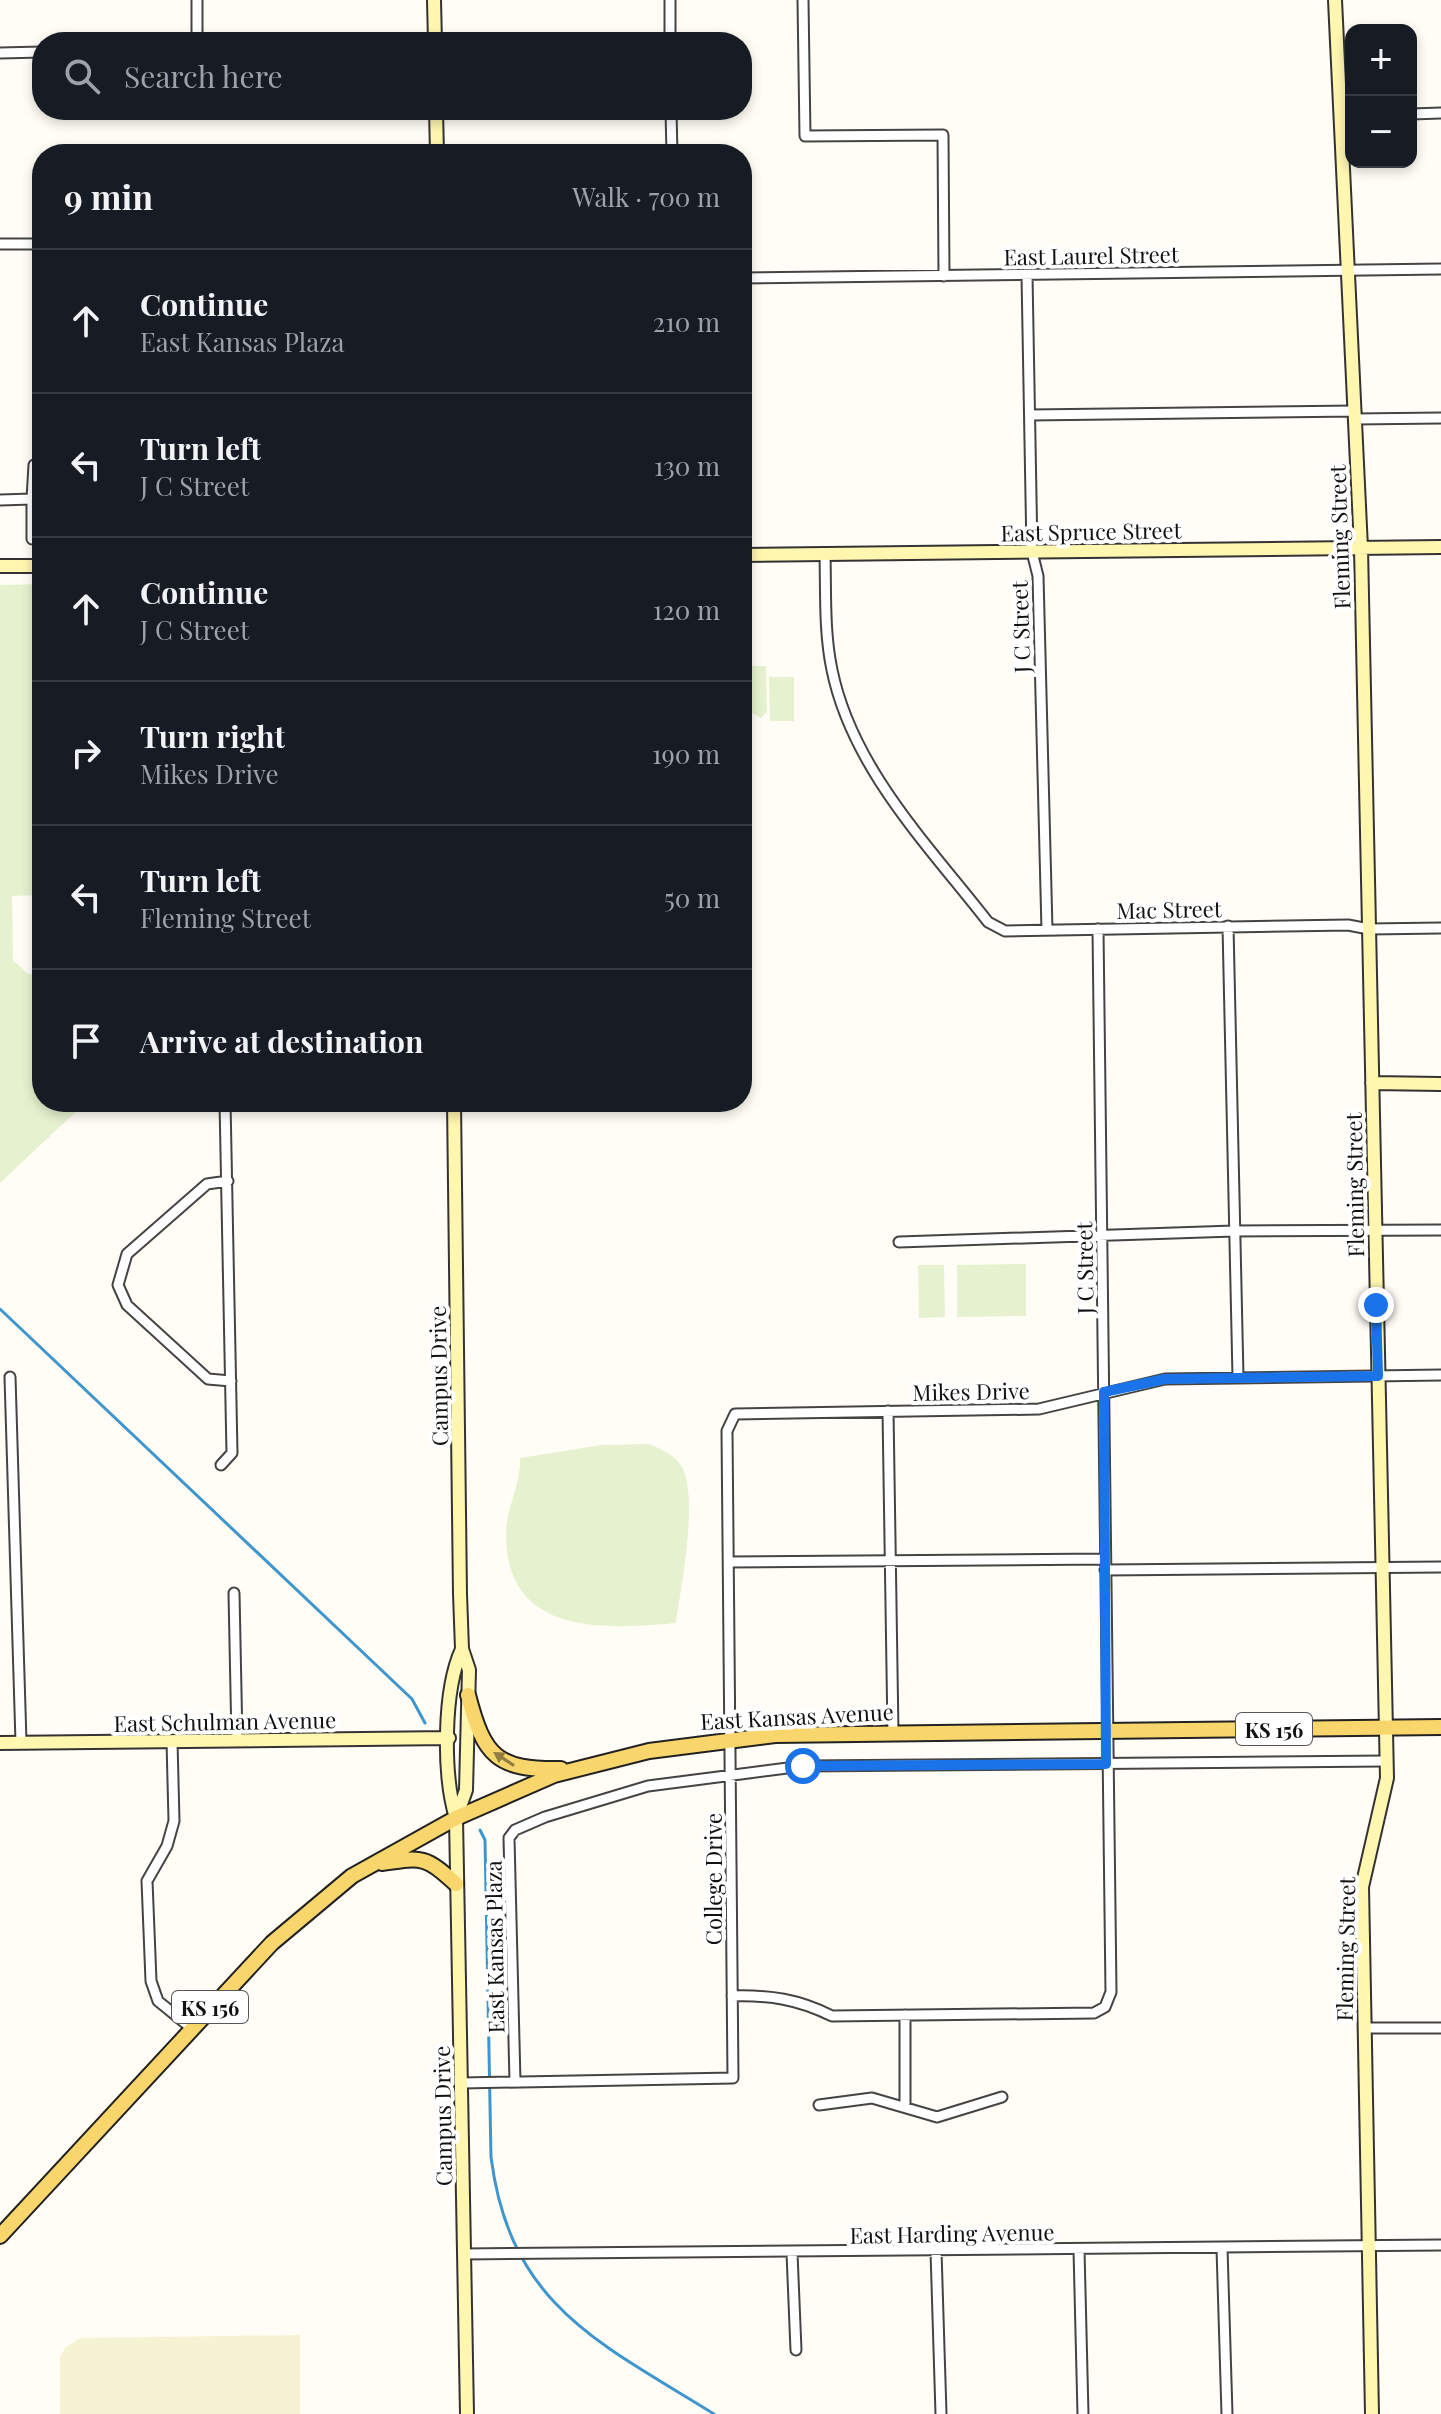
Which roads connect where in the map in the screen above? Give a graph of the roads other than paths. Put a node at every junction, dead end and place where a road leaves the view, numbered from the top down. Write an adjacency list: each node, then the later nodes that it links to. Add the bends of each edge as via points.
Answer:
1 (197, 0): 6 (street)
2 (434, 0): 7 (street)
3 (670, 0): 8 (street)
4 (803, 0): 24 (street, via 805,136 943,135)
5 (1335, 0): 11 (street, Fleming Street)
6 (197, 32)
7 (435, 32)
8 (670, 32)
9 (32, 52): 10 (street)
10 (0, 53)
11 (1345, 105)
12 (1441, 113): 13 (street)
13 (1417, 114)
14 (436, 120): 16 (street)
15 (671, 120): 17 (street)
16 (437, 144)
17 (672, 144)
18 (1347, 168): 21 (street, Fleming Street)
19 (0, 244): 20 (street)
20 (32, 244)
21 (1348, 269): 22 (street, East Laurel Street); 23 (street, East Laurel Street); 27 (street, Fleming Street)
22 (1441, 269)
23 (1027, 275): 24 (street, East Laurel Street); 26 (street, J C Street)
24 (944, 276): 25 (street, East Laurel Street)
25 (752, 278)
26 (1030, 415): 27 (street); 35 (street, J C Street)
27 (1355, 415): 28 (street); 34 (street, Fleming Street)
28 (1441, 418)
29 (32, 471): 30 (street)
30 (32, 499): 31 (street); 32 (street)
31 (0, 500)
32 (32, 539)
33 (1441, 547): 34 (street, East Spruce Street)
34 (1361, 548): 35 (street, East Spruce Street); 43 (street, Fleming Street)
35 (1032, 552): 37 (street, East Spruce Street); 44 (street, J C Street, via 1038,576)
36 (752, 555): 37 (street, East Spruce Street)
37 (825, 555): 44 (street, Mac Street, via 829,651 844,712 871,767 988,922 1005,931)
38 (0, 566): 39 (street)
39 (32, 566)
40 (1228, 926): 42 (street, Mac Street); 43 (street, Mac Street); 52 (street)
41 (1441, 928): 43 (street, Mac Street)
42 (1098, 929): 44 (street, Mac Street); 53 (street, J C Street)
43 (1369, 929): 45 (street, Fleming Street)
44 (1047, 930)
45 (1372, 1083): 46 (street); 50 (street, Fleming Street)
46 (1441, 1084)
47 (225, 1112): 49 (street)
48 (454, 1112): 71 (street, Campus Drive)
49 (228, 1181): 59 (street); 59 (street, via 207,1184 127,1254 118,1285 127,1305 208,1379)
50 (1375, 1229): 51 (street); 52 (street); 56 (street, Fleming Street)
51 (1441, 1230)
52 (1234, 1231): 53 (street); 58 (street)
53 (1101, 1234): 54 (street); 60 (street, J C Street)
54 (899, 1242)
55 (1441, 1375): 56 (street, Mikes Drive)
56 (1378, 1376): 58 (street, Mikes Drive); 68 (street, Fleming Street)
57 (10, 1377): 81 (street)
58 (1238, 1377): 60 (street, Mikes Drive, via 1165,1379)
59 (231, 1381): 63 (street, via 232,1453)
60 (1104, 1392): 61 (street, Mikes Drive, via 1039,1409); 64 (street, J C Street)
61 (888, 1411): 62 (street, Mikes Drive); 65 (street)
62 (738, 1413): 66 (street, College Drive, via 729,1420 727,1431)
63 (221, 1465)
64 (1105, 1559): 65 (street); 69 (street, J C Street)
65 (890, 1560): 66 (street); 76 (street)
66 (729, 1562): 78 (street, College Drive)
67 (1441, 1567): 68 (street)
68 (1381, 1568): 69 (street); 74 (street, Fleming Street)
69 (1105, 1570): 75 (street)
70 (234, 1593): 80 (street)
71 (462, 1649): 72 (street, Campus Drive, via 469,1670); 77 (street, Campus Drive, via 452,1670)
72 (468, 1695): 85 (main road, one-way to 72, via 522,1769 495,1755 483,1741); 87 (street, Campus Drive, via 466,1790)
73 (1441, 1727): 74 (main road, East Kansas Avenue / KS 156)
74 (1385, 1728): 75 (main road, East Kansas Avenue / KS 156); 83 (street, Fleming Street)
75 (1107, 1731): 76 (main road, East Kansas Avenue / KS 156); 84 (street)
76 (893, 1733): 78 (main road, East Kansas Avenue / KS 156)
77 (449, 1738): 80 (street, East Schulman Avenue); 87 (street, Campus Drive, via 447,1790)
78 (730, 1739): 85 (main road, East Kansas Avenue / KS 156); 86 (street, College Drive)
79 (172, 1741): 80 (street, East Schulman Avenue); 81 (street, East Schulman Avenue); 92 (street, via 174,1821 147,1881 151,1981 158,2001)
80 (237, 1741)
81 (21, 1742): 82 (street, East Schulman Avenue)
82 (0, 1743)
83 (1386, 1761): 84 (street, East Kansas Plaza); 93 (street, Fleming Street, via 1387,1778 1362,1887)
84 (1106, 1764): 86 (street, East Kansas Plaza, via 803,1766); 91 (street, via 1111,1992 1105,2007 1094,2013)
85 (578, 1769): 87 (main road, East Kansas Avenue / KS 156)
86 (730, 1773): 90 (street, College Drive); 95 (street, East Kansas Plaza, via 614,1795 545,1817 509,1838)
87 (456, 1818): 88 (main road, East Kansas Avenue / KS 156); 89 (street, Campus Drive)
88 (373, 1864): 89 (main road, via 428,1859); 92 (main road, East Kansas Avenue / KS 156, via 272,1943)
89 (456, 1884): 96 (street, Campus Drive)
90 (732, 1996): 91 (street, via 795,2000 832,2016); 95 (street, College Drive, via 733,2078)
91 (905, 2015): 99 (street)
92 (190, 2027): 100 (main road, East Kansas Avenue / KS 156)
93 (1364, 2028): 94 (street); 102 (street, Fleming Street)
94 (1441, 2028)
95 (515, 2082): 96 (street, College Drive)
96 (468, 2083): 107 (street, Campus Drive)
97 (1002, 2097): 99 (street, via 937,2117)
98 (819, 2105): 99 (street, via 872,2098)
99 (905, 2106)
100 (0, 2236)
101 (1441, 2245): 102 (street, East Harding Avenue)
102 (1367, 2246): 103 (street, East Harding Avenue); 113 (street, Fleming Street)
103 (1222, 2248): 104 (street, East Harding Avenue); 112 (street)
104 (1079, 2250): 105 (street, East Harding Avenue); 111 (street)
105 (936, 2251): 106 (street, East Harding Avenue); 110 (street)
106 (792, 2253): 107 (street, East Harding Avenue); 108 (street)
107 (464, 2254): 109 (street, Campus Drive)
108 (796, 2350)
109 (467, 2414)
110 (941, 2414)
111 (1083, 2414)
112 (1227, 2414)
113 (1372, 2414)

